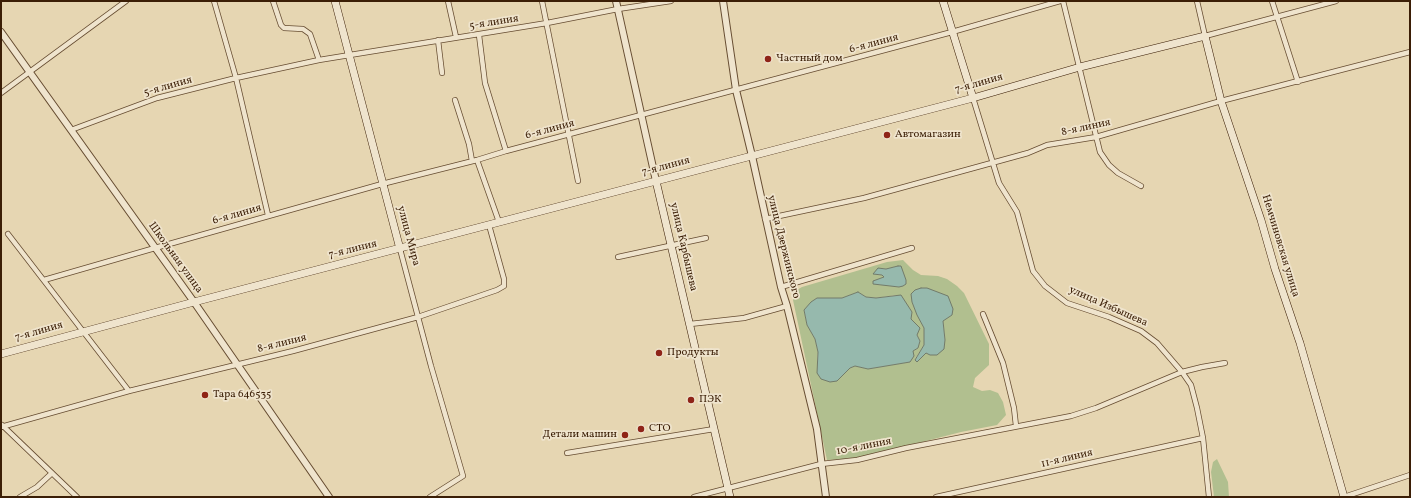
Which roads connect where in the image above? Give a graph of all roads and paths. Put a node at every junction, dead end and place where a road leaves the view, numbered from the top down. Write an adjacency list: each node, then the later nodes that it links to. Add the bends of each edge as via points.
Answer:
1 (126, 1): 28 (street)
2 (214, 1): 30 (street)
3 (273, 1): 26 (street, via 280,25 284,28 303,29 310,34)
4 (335, 1): 25 (main road, улица Мира)
5 (448, 1): 22 (street)
6 (542, 1): 17 (street)
7 (616, 1): 15 (street, улица Карбышева)
8 (671, 1): 15 (street, 5-я линия)
9 (723, 1): 32 (street, улица Дзержинского)
10 (943, 1): 19 (main road, улица Избышева)
11 (1062, 1): 19 (street, 6-я линия); 27 (street)
12 (1197, 1): 21 (street, Немчиновская улица)
13 (1272, 1): 16 (street)
14 (1336, 1): 16 (street, 7-я линия)
15 (618, 9): 17 (street, 5-я линия); 37 (street, улица Карбышева)
16 (1277, 17): 21 (street, 7-я линия); 31 (street)
17 (547, 23): 20 (street, 5-я линия); 39 (street)
18 (1, 32): 28 (street, Школьная улица)
19 (952, 32): 32 (street, 6-я линия); 34 (main road, улица Избышева)
20 (479, 34): 22 (street, 5-я линия); 41 (street, via 485,83)
21 (1205, 36): 27 (main road, 7-я линия); 36 (main road, Немчиновская улица)
22 (456, 37): 23 (street, 5-я линия)
23 (438, 40): 25 (street, 5-я линия); 29 (street)
24 (1410, 52): 31 (street, 8-я линия)
25 (348, 55): 26 (street, 5-я линия); 48 (main road, улица Мира)
26 (319, 60): 30 (street, 5-я линия)
27 (1080, 67): 34 (main road, 7-я линия); 40 (street)
28 (29, 72): 33 (street); 38 (street, Школьная улица)
29 (442, 73)
30 (236, 78): 38 (street, 5-я линия, via 157,98); 50 (street)
31 (1298, 82): 36 (street, 8-я линия)
32 (736, 90): 37 (street, 6-я линия); 42 (street, улица Дзержинского)
33 (1, 93)
34 (973, 98): 42 (main road, 7-я линия); 45 (street, улица Избышева)
35 (455, 100): 44 (street)
36 (1221, 101): 40 (street, 8-я линия); 92 (main road, Немчиновская улица, via 1300,343)
37 (643, 114): 39 (street, 6-я линия); 47 (street, улица Карбышева)
38 (71, 130): 57 (street, Школьная улица)
39 (569, 134): 41 (street, 6-я линия); 46 (street)
40 (1096, 136): 45 (street, 8-я линия, via 1047,145); 49 (street, via 1100,152 1108,165)
41 (506, 151): 43 (street, 6-я линия)
42 (752, 156): 47 (main road, 7-я линия); 51 (street, улица Дзержинского)
43 (477, 160): 44 (street, 6-я линия); 52 (street)
44 (472, 161): 48 (street, 6-я линия)
45 (993, 162): 51 (street, 8-я линия, via 864,198); 72 (street, улица Избышева, via 999,182 1017,212 1033,271 1045,286 1067,303 1141,331 1157,343)
46 (578, 181)
47 (656, 181): 52 (main road, 7-я линия); 56 (main road, улица Карбышева)
48 (382, 184): 50 (street, 6-я линия); 59 (main road, улица Мира)
49 (1141, 186)
50 (268, 216): 57 (street, 6-я линия)
51 (765, 219): 62 (street, улица Дзержинского)
52 (499, 222): 53 (main road, 7-я линия)
53 (489, 225): 59 (main road, 7-я линия); 66 (street, 8-я линия, via 504,286)
54 (8, 234): 61 (street)
55 (706, 238): 56 (street)
56 (672, 245): 60 (street); 67 (main road, улица Карбышева)
57 (155, 248): 61 (street, 6-я линия); 63 (street, Школьная улица)
58 (912, 248): 62 (street)
59 (400, 249): 63 (main road, 7-я линия); 66 (street, улица Мира)
60 (618, 257)
61 (44, 280): 68 (street)
62 (781, 287): 64 (street, улица Дзержинского)
63 (194, 302): 68 (main road, 7-я линия); 71 (street, Школьная улица)
64 (787, 306): 67 (street, via 744,318); 79 (street, улица Дзержинского, via 817,429)
65 (983, 314): 75 (street, via 1003,363)
66 (418, 317): 71 (street, 8-я линия); 86 (street, улица Мира, via 462,476)
67 (690, 324): 76 (main road, улица Карбышева)
68 (84, 331): 69 (main road, 7-я линия); 73 (street)
69 (1, 354)
70 (1225, 363): 72 (street, 10-я линия)
71 (236, 364): 73 (street, 8-я линия); 85 (street, Школьная улица)
72 (1182, 372): 75 (street, 10-я линия, via 1096,408 1071,416); 77 (street, улица Избышева, via 1191,385)
73 (130, 391): 74 (street, 8-я линия)
74 (2, 426): 80 (street)
75 (1016, 426): 79 (street, 10-я линия, via 857,460)
76 (714, 429): 78 (street); 82 (main road, улица Карбышева)
77 (1203, 438): 90 (street, 11-я линия); 91 (street, улица Избышева)
78 (567, 453)
79 (821, 464): 82 (street, 10-я линия); 89 (street, улица Дзержинского)
80 (52, 473): 83 (street, via 37,487); 84 (street)
81 (1410, 475): 92 (street, Немчиновская улица)
82 (728, 488): 87 (street, 10-я линия); 88 (main road, улица Карбышева)
83 (20, 497)
84 (77, 497)
85 (329, 497)
86 (430, 497)
87 (694, 497)
88 (730, 497)
89 (826, 497)
90 (936, 497)
91 (1209, 497)
92 (1344, 497)

